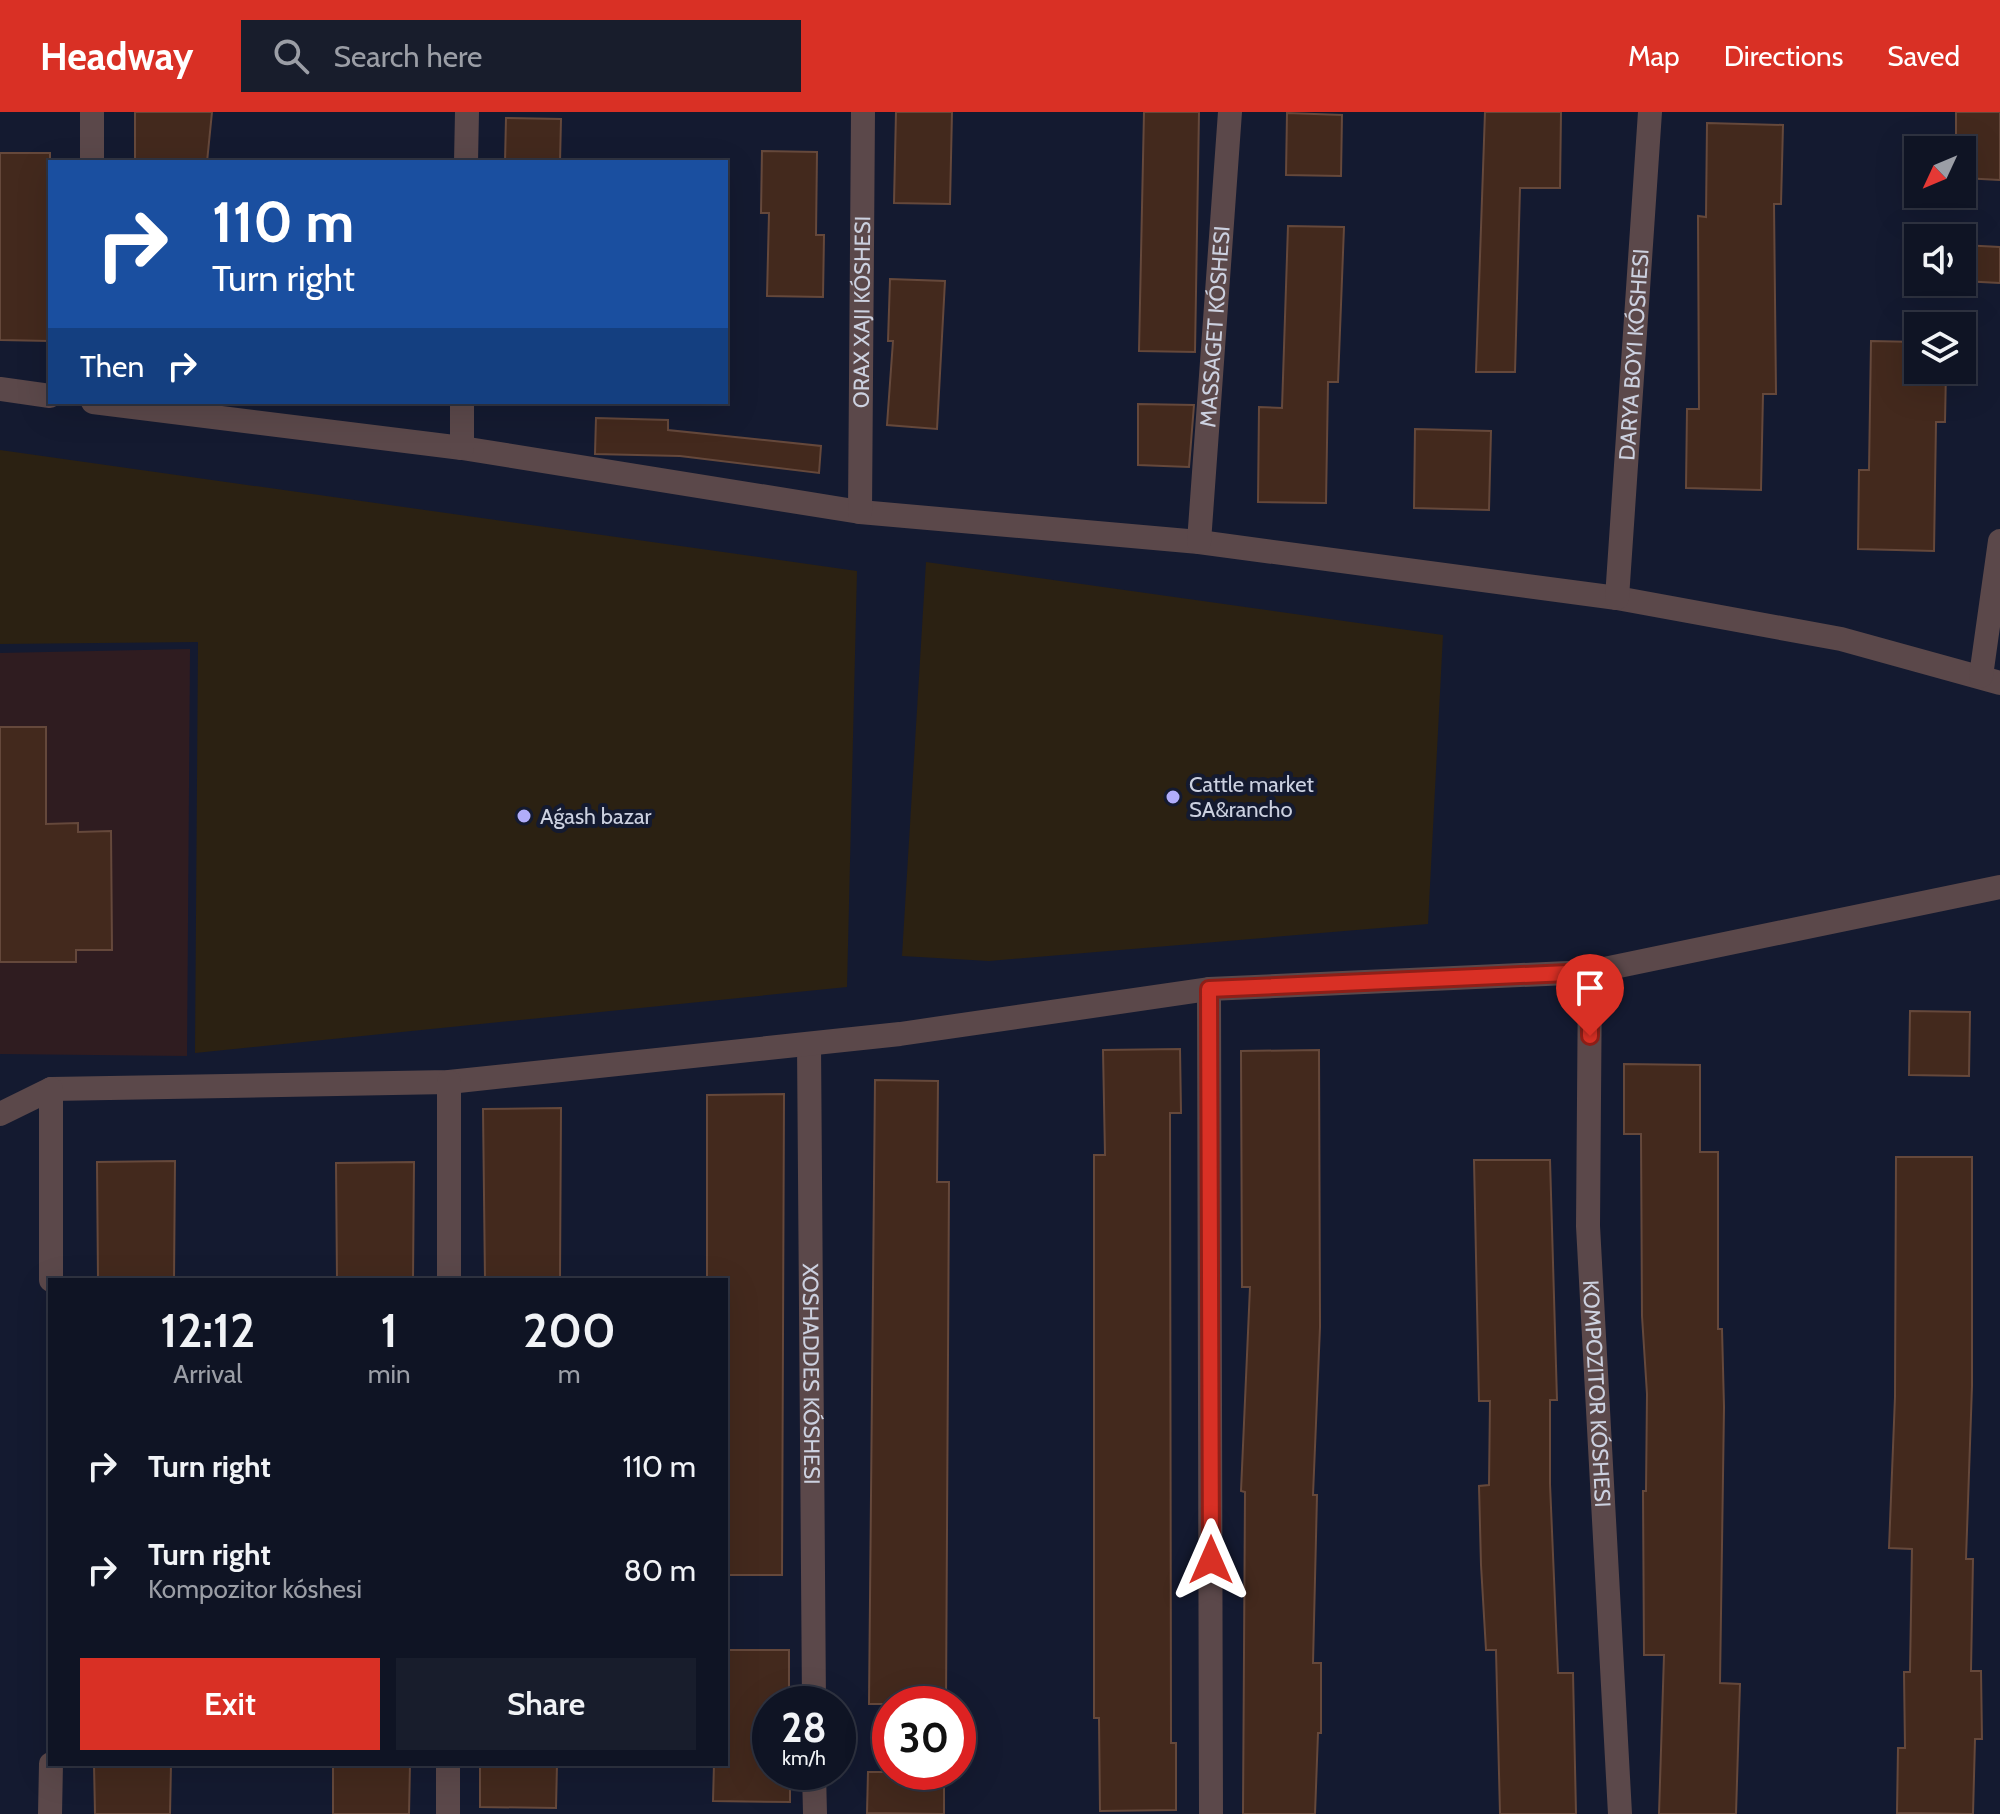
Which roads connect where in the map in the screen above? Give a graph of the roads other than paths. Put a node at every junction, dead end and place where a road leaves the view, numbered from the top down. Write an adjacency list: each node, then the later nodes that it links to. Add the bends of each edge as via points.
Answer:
1 (92, 112): 6 (street)
2 (467, 112): 7 (street)
3 (863, 112): 13 (street)
4 (1230, 112): 15 (street, MASSAGET KÓSHESI)
5 (1650, 112): 16 (street)
6 (92, 160)
7 (466, 160)
8 (0, 389): 9 (street)
9 (48, 396)
10 (109, 404): 12 (street)
11 (462, 404): 12 (street)
12 (462, 448): 13 (street)
13 (860, 512): 15 (street)
14 (2000, 541): 17 (street)
15 (1199, 542): 16 (street)
16 (1617, 598): 17 (street, via 1841,639)
17 (1990, 680)
18 (1999, 893): 19 (street)
19 (1590, 972): 20 (street); 35 (street, KOMPOZITOR KÓSHESI, via 1588,1226)
20 (1209, 989): 21 (street); 34 (street)
21 (809, 1044): 22 (street); 27 (street, XOSHADDES KÓSHESI)
22 (449, 1082): 23 (street); 26 (street)
23 (51, 1089): 24 (street); 25 (street)
24 (0, 1114)
25 (51, 1278)
26 (449, 1278)
27 (814, 1686)
28 (51, 1766): 31 (street)
29 (448, 1766): 32 (street)
30 (814, 1790): 33 (street)
31 (50, 1814)
32 (448, 1814)
33 (815, 1814)
34 (1211, 1814)
35 (1620, 1814)

